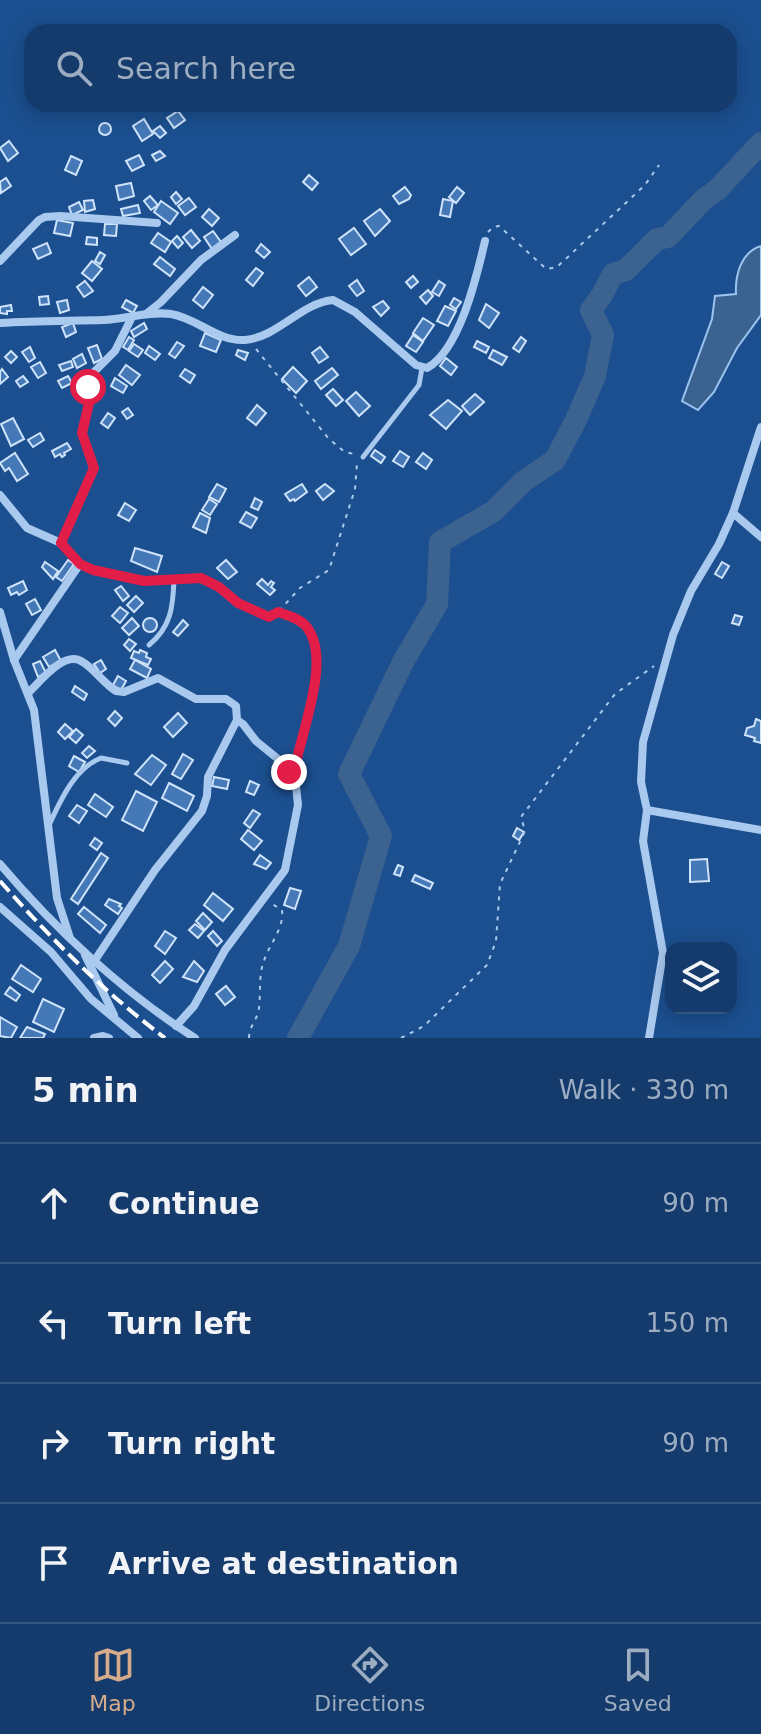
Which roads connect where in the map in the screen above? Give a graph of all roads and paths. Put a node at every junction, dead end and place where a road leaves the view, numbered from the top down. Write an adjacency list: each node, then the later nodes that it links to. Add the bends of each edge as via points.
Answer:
1 (659, 165): 4 (path, via 645,185 557,267 547,269 499,226)
2 (157, 223): 5 (street, via 45,217)
3 (235, 235): 6 (street, via 201,260)
4 (485, 241): 10 (street, via 471,299 456,331 432,366)
5 (0, 261)
6 (146, 315): 7 (street); 9 (street, via 174,315 225,337)
7 (132, 317): 8 (street); 16 (street, via 115,351 89,377 82,433 94,468)
8 (0, 323)
9 (247, 340): 10 (street, via 333,300); 12 (path, via 329,439 345,452)
10 (422, 368): 12 (lane, via 419,385)
11 (761, 427): 14 (street)
12 (363, 457): 27 (path, via 329,570 300,588 278,612 307,626 317,669)
13 (0, 495): 16 (street, via 27,528)
14 (733, 513): 15 (street); 22 (street, via 691,591)
15 (761, 537)
16 (61, 543): 17 (street)
17 (80, 564): 18 (street, via 144,581); 23 (street)
18 (174, 580): 20 (street, via 201,578); 21 (lane, via 168,623)
19 (0, 612): 23 (street)
20 (269, 617)
21 (149, 645)
22 (665, 658): 28 (street, via 643,742 641,782); 44 (path, via 615,694 521,817 525,831 500,884 496,941 487,965 424,1026)
23 (14, 660): 24 (street)
24 (28, 693): 25 (street, via 60,663 78,659 116,691 164,679 196,699 232,701); 29 (street)
25 (237, 720): 27 (street); 36 (street, via 208,777 202,811)
26 (127, 763): 29 (lane, via 101,758 87,766)
27 (293, 778): 32 (street, via 298,805)
28 (647, 810): 30 (street); 45 (street, via 643,841 663,953)
29 (48, 826): 34 (street, via 57,898)
30 (761, 830)
31 (0, 864): 34 (street)
32 (278, 884): 38 (street, via 249,916); 43 (path, via 269,898 282,910 283,919 264,959 259,1012)
33 (0, 907): 37 (street)
34 (70, 938): 35 (street)
35 (83, 951): 36 (street); 37 (street)
36 (95, 960): 38 (street)
37 (117, 1021): 41 (street)
38 (176, 1026): 42 (street)
39 (94, 1038): 40 (street)
40 (109, 1038)
41 (138, 1038)
42 (195, 1038)
43 (249, 1038)
44 (401, 1038)
45 (649, 1038)

